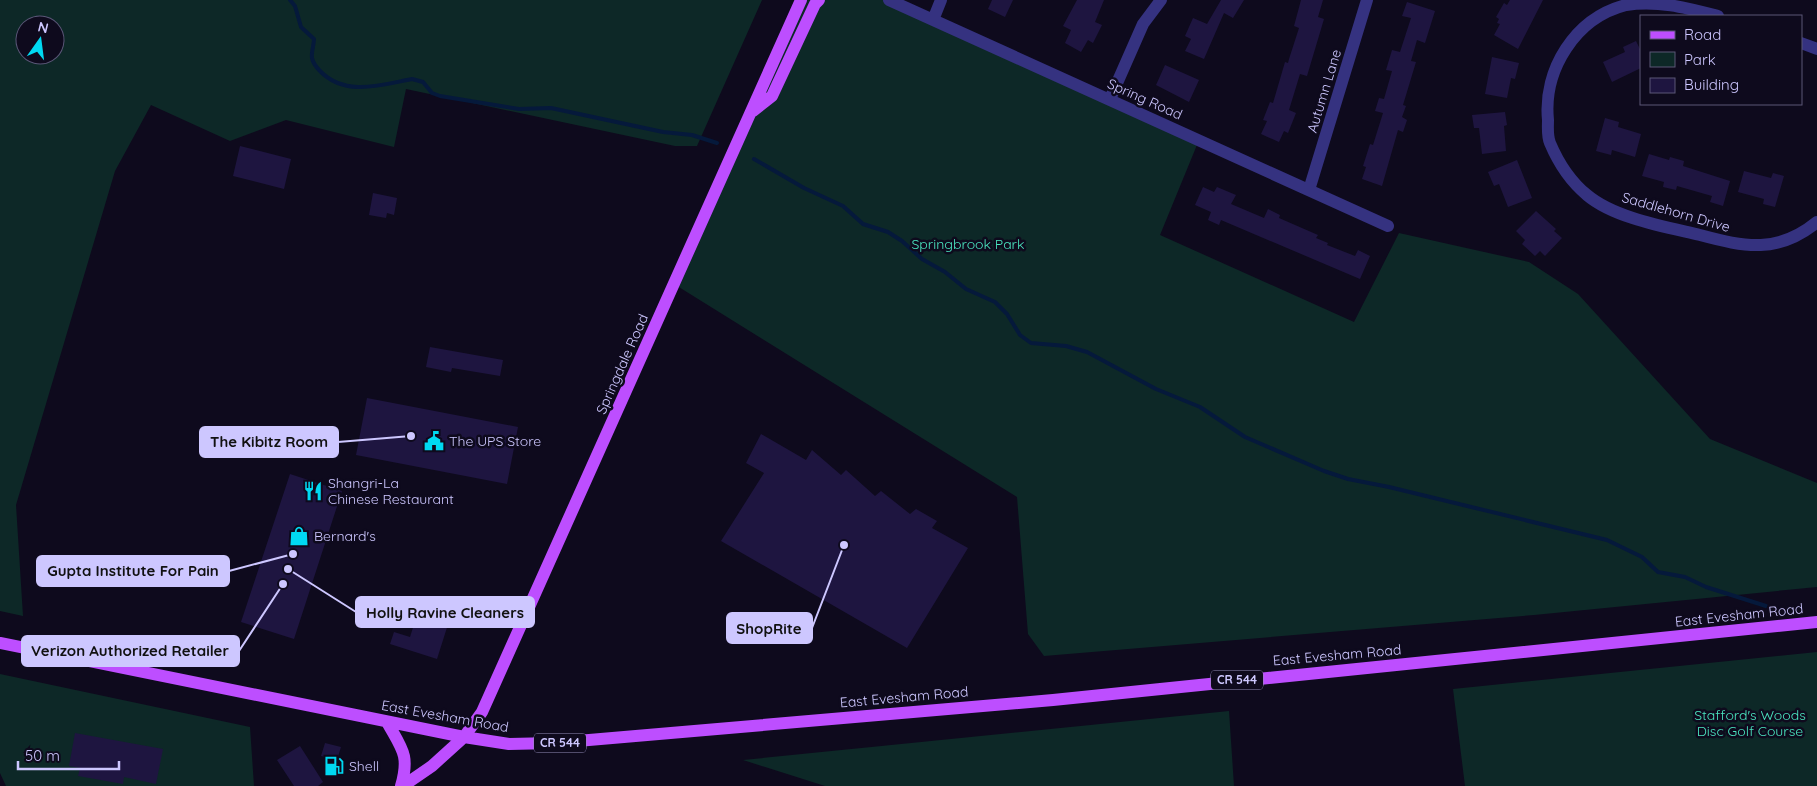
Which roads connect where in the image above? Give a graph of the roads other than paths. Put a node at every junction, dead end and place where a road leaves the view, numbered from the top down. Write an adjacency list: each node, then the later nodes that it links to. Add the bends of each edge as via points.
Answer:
1 (801, 0): 12 (main road, Springdale Road)
2 (819, 0): 12 (main road, via 772,96)
3 (888, 0): 8 (street, Spring Road)
4 (941, 0): 8 (street)
5 (1161, 0): 11 (street, via 1143,24)
6 (1367, 0): 13 (street, Autumn Lane)
7 (1714, 15): 14 (street, Saddlehorn Drive, via 1670,3 1646,2 1604,14 1579,31 1561,53 1551,80 1546,108 1549,141 1567,176 1587,195 1613,210 1648,222 1738,245 1758,246 1781,244)
8 (933, 20): 11 (street, Spring Road)
9 (1802, 43): 10 (street)
10 (1817, 49)
11 (1110, 99): 13 (street, Spring Road)
12 (752, 112): 19 (main road, Springdale Road, via 508,656 482,712)
13 (1309, 190): 15 (street, Spring Road)
14 (1817, 222)
15 (1388, 226)
16 (1817, 622): 19 (main road, East Evesham Road / CR 544, via 1053,700 580,741 509,744)
17 (0, 644): 18 (main road, East Evesham Road / CR 544)
18 (387, 722): 19 (main road, East Evesham Road / CR 544); 20 (main road, via 406,757)
19 (464, 737): 20 (main road, Springdale Road, via 432,766)
20 (402, 786)

